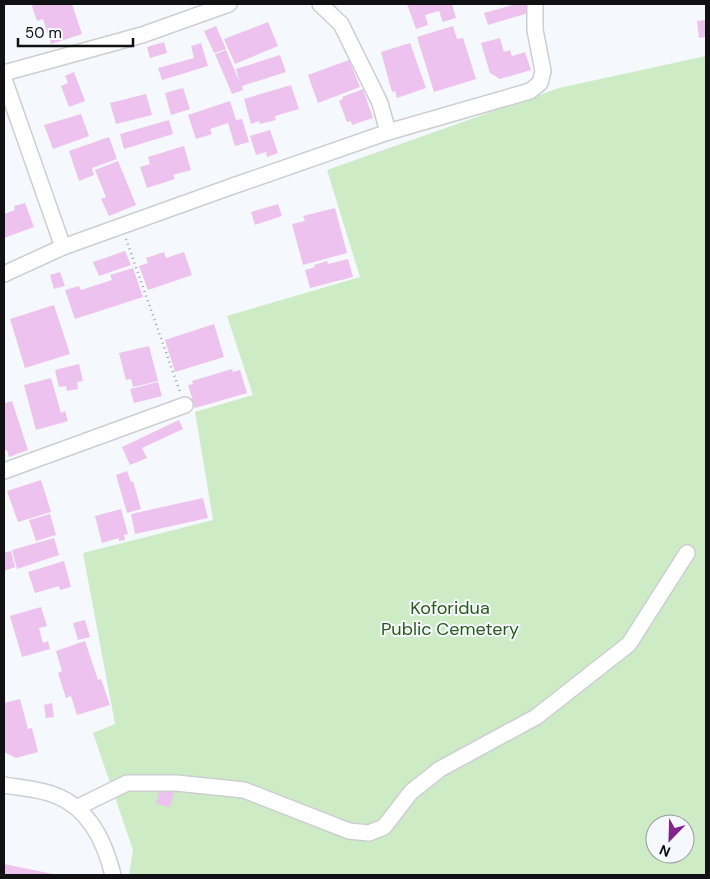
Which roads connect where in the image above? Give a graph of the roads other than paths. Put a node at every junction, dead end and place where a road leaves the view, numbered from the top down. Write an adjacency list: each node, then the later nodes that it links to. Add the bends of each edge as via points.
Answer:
1 (229, 4): 4 (street, via 142,35)
2 (320, 4): 6 (street, via 341,24 380,103)
3 (535, 4): 6 (street, via 535,30 543,71 540,83 530,91)
4 (4, 73)
5 (4, 79): 7 (street)
6 (388, 132): 7 (street)
7 (63, 247): 8 (street)
8 (4, 274)
9 (185, 405): 10 (street)
10 (4, 471)
11 (687, 553): 13 (street, via 629,644 536,717 440,769 411,792 384,827 369,833 349,831 244,790 176,782 128,783)
12 (4, 785): 13 (street, via 56,795)
13 (78, 807): 14 (street, via 90,821 108,855)
14 (113, 875)

